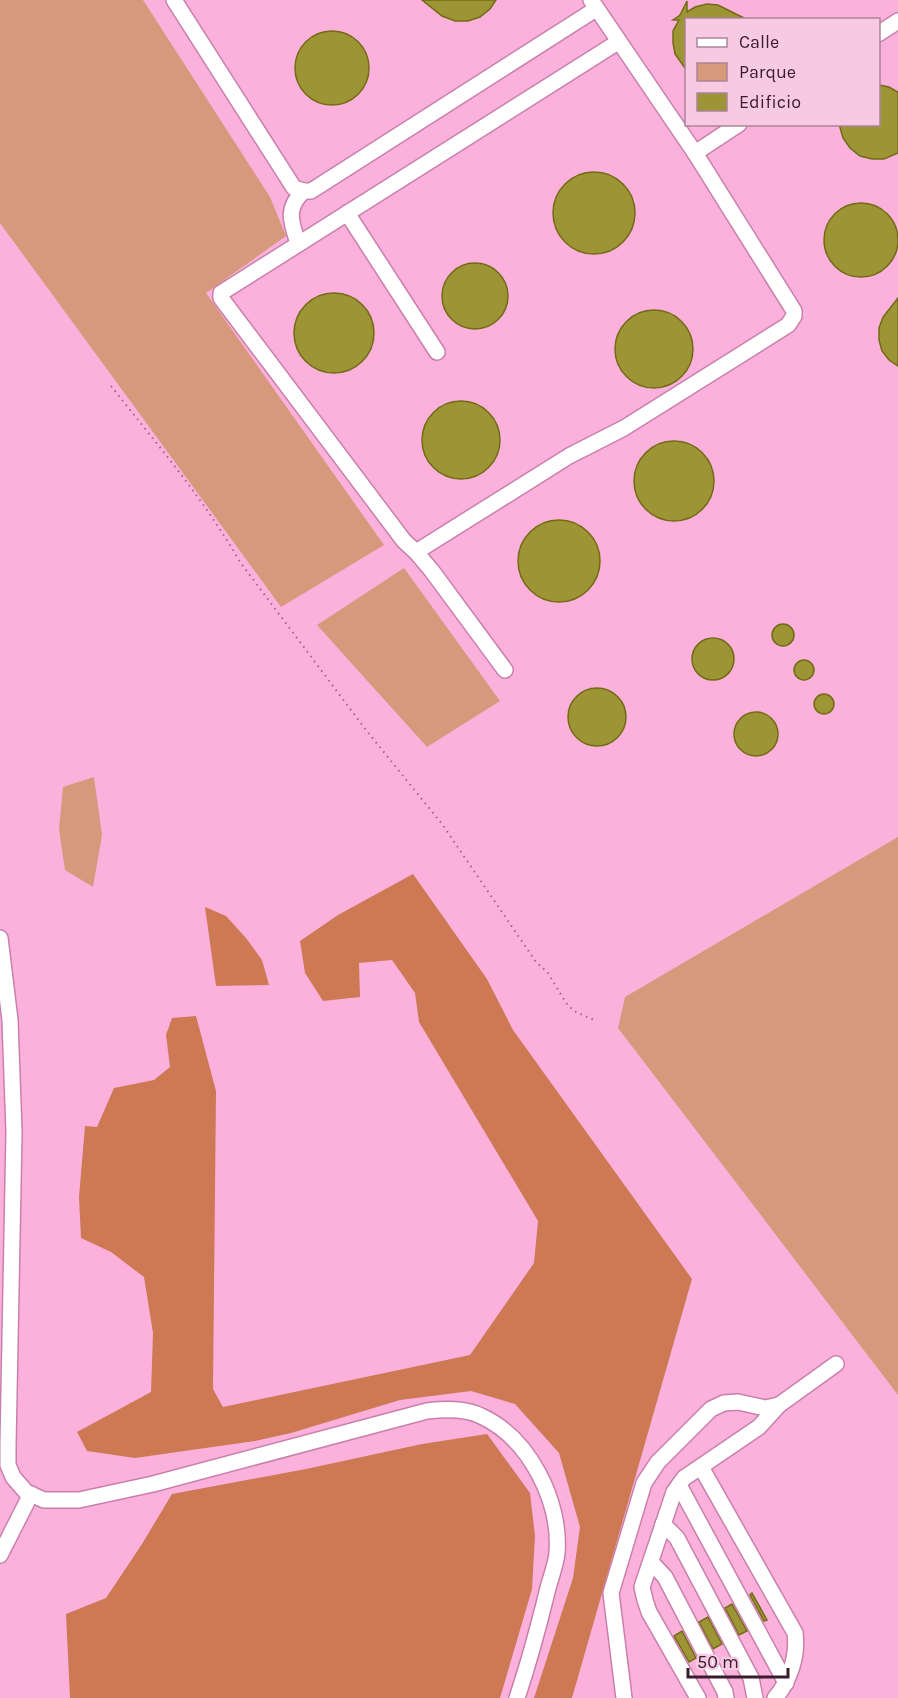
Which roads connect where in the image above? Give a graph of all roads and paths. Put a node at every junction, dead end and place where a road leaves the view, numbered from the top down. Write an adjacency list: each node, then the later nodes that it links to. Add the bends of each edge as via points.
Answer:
1 (174, 0): 8 (lane, via 294,188)
2 (594, 4): 5 (lane); 8 (lane, via 311,191)
3 (898, 21): 4 (lane)
4 (880, 33)
5 (618, 42): 7 (lane); 9 (lane)
6 (736, 126): 7 (lane)
7 (695, 153): 13 (lane, via 794,310 788,325)
8 (304, 191): 10 (lane, via 291,206)
9 (347, 213): 10 (lane); 11 (lane)
10 (298, 243): 13 (lane, via 228,287 221,298)
11 (437, 352)
12 (111, 386): 16 (path, via 191,488 240,562 366,730 442,824 567,1003 574,1011)
13 (416, 552): 14 (lane)
14 (505, 670)
15 (0, 938): 21 (lane, via 10,1020 14,1132 8,1465 13,1477)
16 (594, 1020)
17 (836, 1364): 18 (lane)
18 (779, 1405): 19 (lane, via 759,1427); 27 (lane, via 765,1408 738,1402 711,1409 658,1462 644,1483 611,1593)
19 (701, 1467): 20 (lane); 25 (lane, via 795,1633 797,1647)
20 (679, 1485): 22 (lane); 25 (lane)
21 (31, 1494): 23 (lane); 26 (lane, via 44,1500 79,1500 427,1411 445,1408 479,1414 498,1425 521,1448 538,1473 556,1530 557,1553)
22 (663, 1524): 24 (lane); 30 (lane, via 677,1538 752,1678)
23 (0, 1555)
24 (651, 1562): 28 (lane, via 642,1587 645,1600); 29 (lane, via 665,1577)
25 (786, 1683): 31 (lane)
26 (516, 1698)
27 (624, 1698)
28 (698, 1698)
29 (726, 1698)
30 (754, 1698)
31 (776, 1698)

